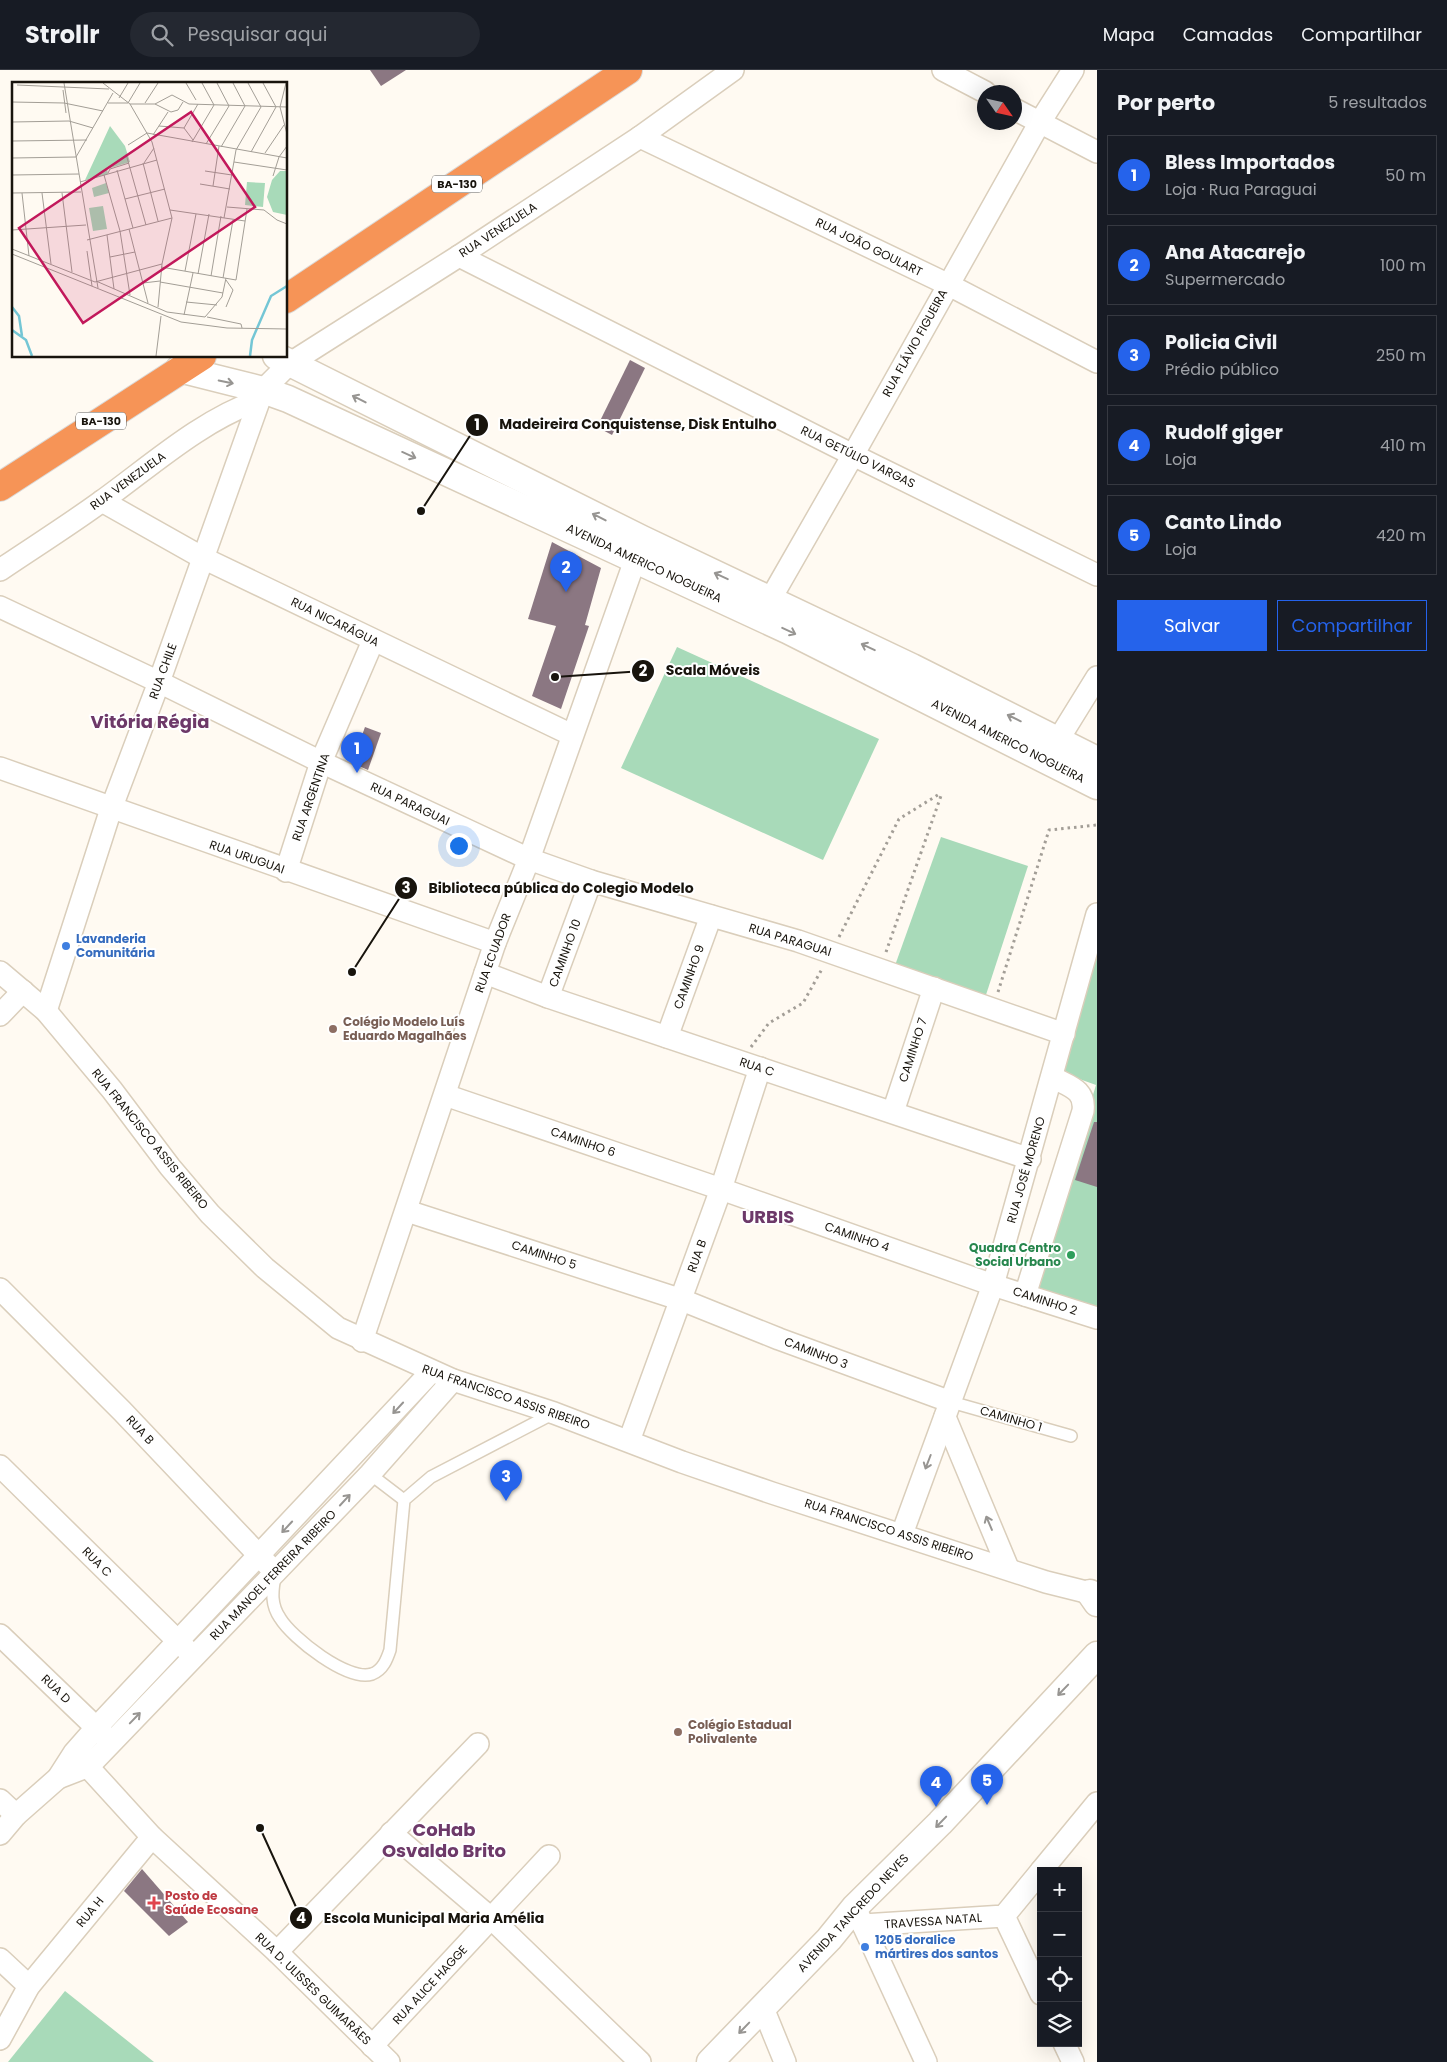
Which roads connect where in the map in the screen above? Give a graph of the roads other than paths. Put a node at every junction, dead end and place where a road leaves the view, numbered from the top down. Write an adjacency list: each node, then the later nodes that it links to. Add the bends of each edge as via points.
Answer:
1 (628, 70): 12 (highway, BA-130)
2 (733, 70): 8 (street, RUA VENEZUELA)
3 (943, 70): 5 (street)
4 (1073, 70): 7 (street, RUA FLÁVIO FIGUEIRA)
5 (977, 88)
6 (1022, 112): 7 (street)
7 (1040, 122): 9 (street); 11 (street, RUA FLÁVIO FIGUEIRA)
8 (640, 137): 10 (street, RUA VENEZUELA); 11 (street, RUA JOÃO GOULART)
9 (1097, 152)
10 (459, 256): 13 (street, RUA VENEZUELA); 21 (street, RUA GETÚLIO VARGAS)
11 (947, 284): 16 (street, RUA JOÃO GOULART); 21 (street, RUA FLÁVIO FIGUEIRA)
12 (288, 299)
13 (288, 356)
14 (199, 358): 17 (highway, BA-130)
15 (282, 360): 18 (street, RUA VENEZUELA); 19 (street, AVENIDA AMERICO NOGUEIRA, one-way to 15)
16 (1097, 362)
17 (179, 370): 18 (street, AVENIDA AMERICO NOGUEIRA, one-way to 18); 22 (highway, BA-130)
18 (261, 395): 20 (street, AVENIDA AMERICO NOGUEIRA, via 288,399); 23 (street, RUA VENEZUELA, via 199,430); 25 (street, RUA CHILE)
19 (386, 413): 20 (street); 24 (street, AVENIDA AMERICO NOGUEIRA, one-way to 19)
20 (375, 439): 24 (street, AVENIDA AMERICO NOGUEIRA, one-way to 24)
21 (854, 456): 27 (street, RUA GETÚLIO VARGAS); 29 (street, RUA FLÁVIO FIGUEIRA)
22 (0, 487)
23 (102, 501): 25 (street, RUA NICARÁGUA); 26 (street, RUA VENEZUELA)
24 (638, 549): 29 (street, AVENIDA AMERICO NOGUEIRA); 33 (street, RUA ECUADOR)
25 (203, 558): 30 (street, RUA NICARÁGUA); 32 (street, RUA CHILE)
26 (0, 570)
27 (1097, 575)
28 (0, 606): 32 (street, RUA PARAGUAI)
29 (765, 608): 34 (street, AVENIDA AMERICO NOGUEIRA)
30 (373, 641): 33 (street, RUA NICARÁGUA); 36 (street, RUA ARGENTINA)
31 (1097, 678): 34 (street)
32 (159, 682): 36 (street, RUA PARAGUAI); 39 (street, RUA CHILE)
33 (572, 735): 40 (street, RUA ECUADOR)
34 (1052, 749): 35 (street, AVENIDA AMERICO NOGUEIRA); 38 (street, AVENIDA AMERICO NOGUEIRA)
35 (1097, 760)
36 (321, 762): 40 (street, RUA PARAGUAI); 41 (street, RUA ARGENTINA)
37 (0, 768): 39 (street, RUA URUGUAI)
38 (1097, 786)
39 (111, 809): 41 (street, RUA URUGUAI); 51 (street, RUA CHILE)
40 (529, 859): 42 (street, RUA PARAGUAI); 45 (street, RUA ECUADOR)
41 (286, 871): 45 (street, RUA URUGUAI)
42 (591, 880): 44 (street, RUA PARAGUAI); 50 (street, CAMINHO 10)
43 (1097, 914): 53 (street, RUA JOSÉ MORENO)
44 (712, 916): 48 (street, RUA PARAGUAI); 54 (street, CAMINHO 9)
45 (495, 943): 47 (street, RUA ECUADOR)
46 (0, 972): 49 (street, RUA FRANCISCO ASSIS RIBEIRO)
47 (484, 973): 50 (street, RUA C); 57 (street, RUA ECUADOR)
48 (934, 988): 53 (street, RUA PARAGUAI); 58 (street, CAMINHO 7)
49 (23, 990): 51 (street, RUA FRANCISCO ASSIS RIBEIRO); 52 (street)
50 (548, 997): 54 (street, RUA C)
51 (46, 1011): 67 (street, RUA FRANCISCO ASSIS RIBEIRO, via 210,1214 298,1298 338,1328)
52 (0, 1015)
53 (1064, 1034): 56 (street, RUA JOSÉ MORENO)
54 (667, 1037): 55 (street, RUA C)
55 (760, 1068): 58 (street, RUA C); 60 (street, RUA B)
56 (1052, 1077): 59 (street, RUA JOSÉ MORENO); 64 (street, via 1081,1094 1084,1111)
57 (446, 1095): 60 (street, CAMINHO 6); 61 (street, RUA ECUADOR)
58 (893, 1112): 59 (street, RUA C)
59 (1030, 1159): 62 (street, RUA JOSÉ MORENO)
60 (721, 1189): 62 (street, CAMINHO 4); 65 (street, RUA B)
61 (407, 1211): 65 (street, CAMINHO 5); 67 (street, RUA ECUADOR)
62 (993, 1284): 64 (street, CAMINHO 2); 70 (street, RUA JOSÉ MORENO)
63 (0, 1289): 78 (street, RUA B, via 122,1411)
64 (1025, 1295): 66 (street, CAMINHO 2)
65 (682, 1300): 70 (street, CAMINHO 3); 73 (street, RUA B)
66 (1097, 1318)
67 (362, 1341): 68 (street, RUA FRANCISCO ASSIS RIBEIRO)
68 (432, 1372): 69 (street, RUA FRANCISCO ASSIS RIBEIRO); 78 (street, RUA MANOEL FERREIRA RIBEIRO, one-way to 78)
69 (453, 1380): 71 (street, RUA FRANCISCO ASSIS RIBEIRO); 75 (street, RUA MANOEL FERREIRA RIBEIRO)
70 (948, 1410): 72 (lane, CAMINHO 1); 77 (street, RUA JOSÉ MORENO, one-way to 77); 79 (street, one-way to 70)
71 (554, 1413): 73 (street, RUA FRANCISCO ASSIS RIBEIRO); 76 (lane, via 431,1477)
72 (1071, 1436)
73 (629, 1441): 77 (street, RUA FRANCISCO ASSIS RIBEIRO, via 772,1493)
74 (0, 1466): 83 (street, RUA C)
75 (370, 1474): 76 (lane); 80 (street, RUA MANOEL FERREIRA RIBEIRO, one-way to 75)
76 (404, 1500): 80 (lane, via 390,1650 387,1660 376,1672 366,1676 352,1672 320,1655 296,1637 274,1607 272,1590)
77 (902, 1534): 79 (street, RUA FRANCISCO ASSIS RIBEIRO)
78 (259, 1557): 80 (street, RUA B); 83 (street, RUA MANOEL FERREIRA RIBEIRO)
79 (1008, 1568): 81 (street, RUA FRANCISCO ASSIS RIBEIRO)
80 (276, 1573): 85 (street, RUA MANOEL FERREIRA RIBEIRO)
81 (1095, 1596)
82 (0, 1635): 86 (street, RUA D)
83 (178, 1642): 85 (street, RUA C); 86 (street, RUA MANOEL FERREIRA RIBEIRO)
84 (1097, 1655): 99 (street, AVENIDA TANCREDO NEVES, one-way to 99, via 940,1823)
85 (194, 1657): 87 (street, RUA MANOEL FERREIRA RIBEIRO, one-way to 85)
86 (96, 1728): 87 (street, RUA D); 89 (street, RUA MANOEL FERREIRA RIBEIRO)
87 (112, 1743): 89 (street, RUA MANOEL FERREIRA RIBEIRO)
88 (478, 1744): 94 (street)
89 (82, 1759): 92 (street, RUA MANOEL FERREIRA RIBEIRO); 95 (street, RUA D. ULISSES GUIMARÃES)
90 (0, 1800): 92 (street)
91 (1097, 1802): 97 (street)
92 (16, 1815): 93 (street, RUA MANOEL FERREIRA RIBEIRO)
93 (0, 1834)
94 (391, 1834): 101 (street); 102 (street)
95 (152, 1837): 102 (street, RUA D. ULISSES GUIMARÃES); 104 (street, RUA H)
96 (549, 1856): 101 (street, RUA ALICE HAGGE)
97 (1044, 1867)
98 (1037, 1876): 100 (street)
99 (859, 1916): 100 (street, TRAVESSA NATAL); 106 (street, AVENIDA TANCREDO NEVES, via 829,1939); 114 (street)
100 (1004, 1916): 105 (street)
101 (492, 1919): 108 (street, RUA ALICE HAGGE); 111 (street)
102 (277, 1952): 108 (street, RUA D. ULISSES GUIMARÃES)
103 (0, 1959): 104 (street)
104 (29, 1986): 107 (street, RUA H)
105 (1037, 1986)
106 (763, 2008): 112 (street, AVENIDA TANCREDO NEVES, one-way to 112); 113 (street)
107 (0, 2039)
108 (372, 2046): 110 (street, RUA D. ULISSES GUIMARÃES)
109 (1066, 2047): 115 (street)
110 (389, 2062)
111 (640, 2062)
112 (710, 2062)
113 (786, 2062)
114 (926, 2062)
115 (1073, 2062)

